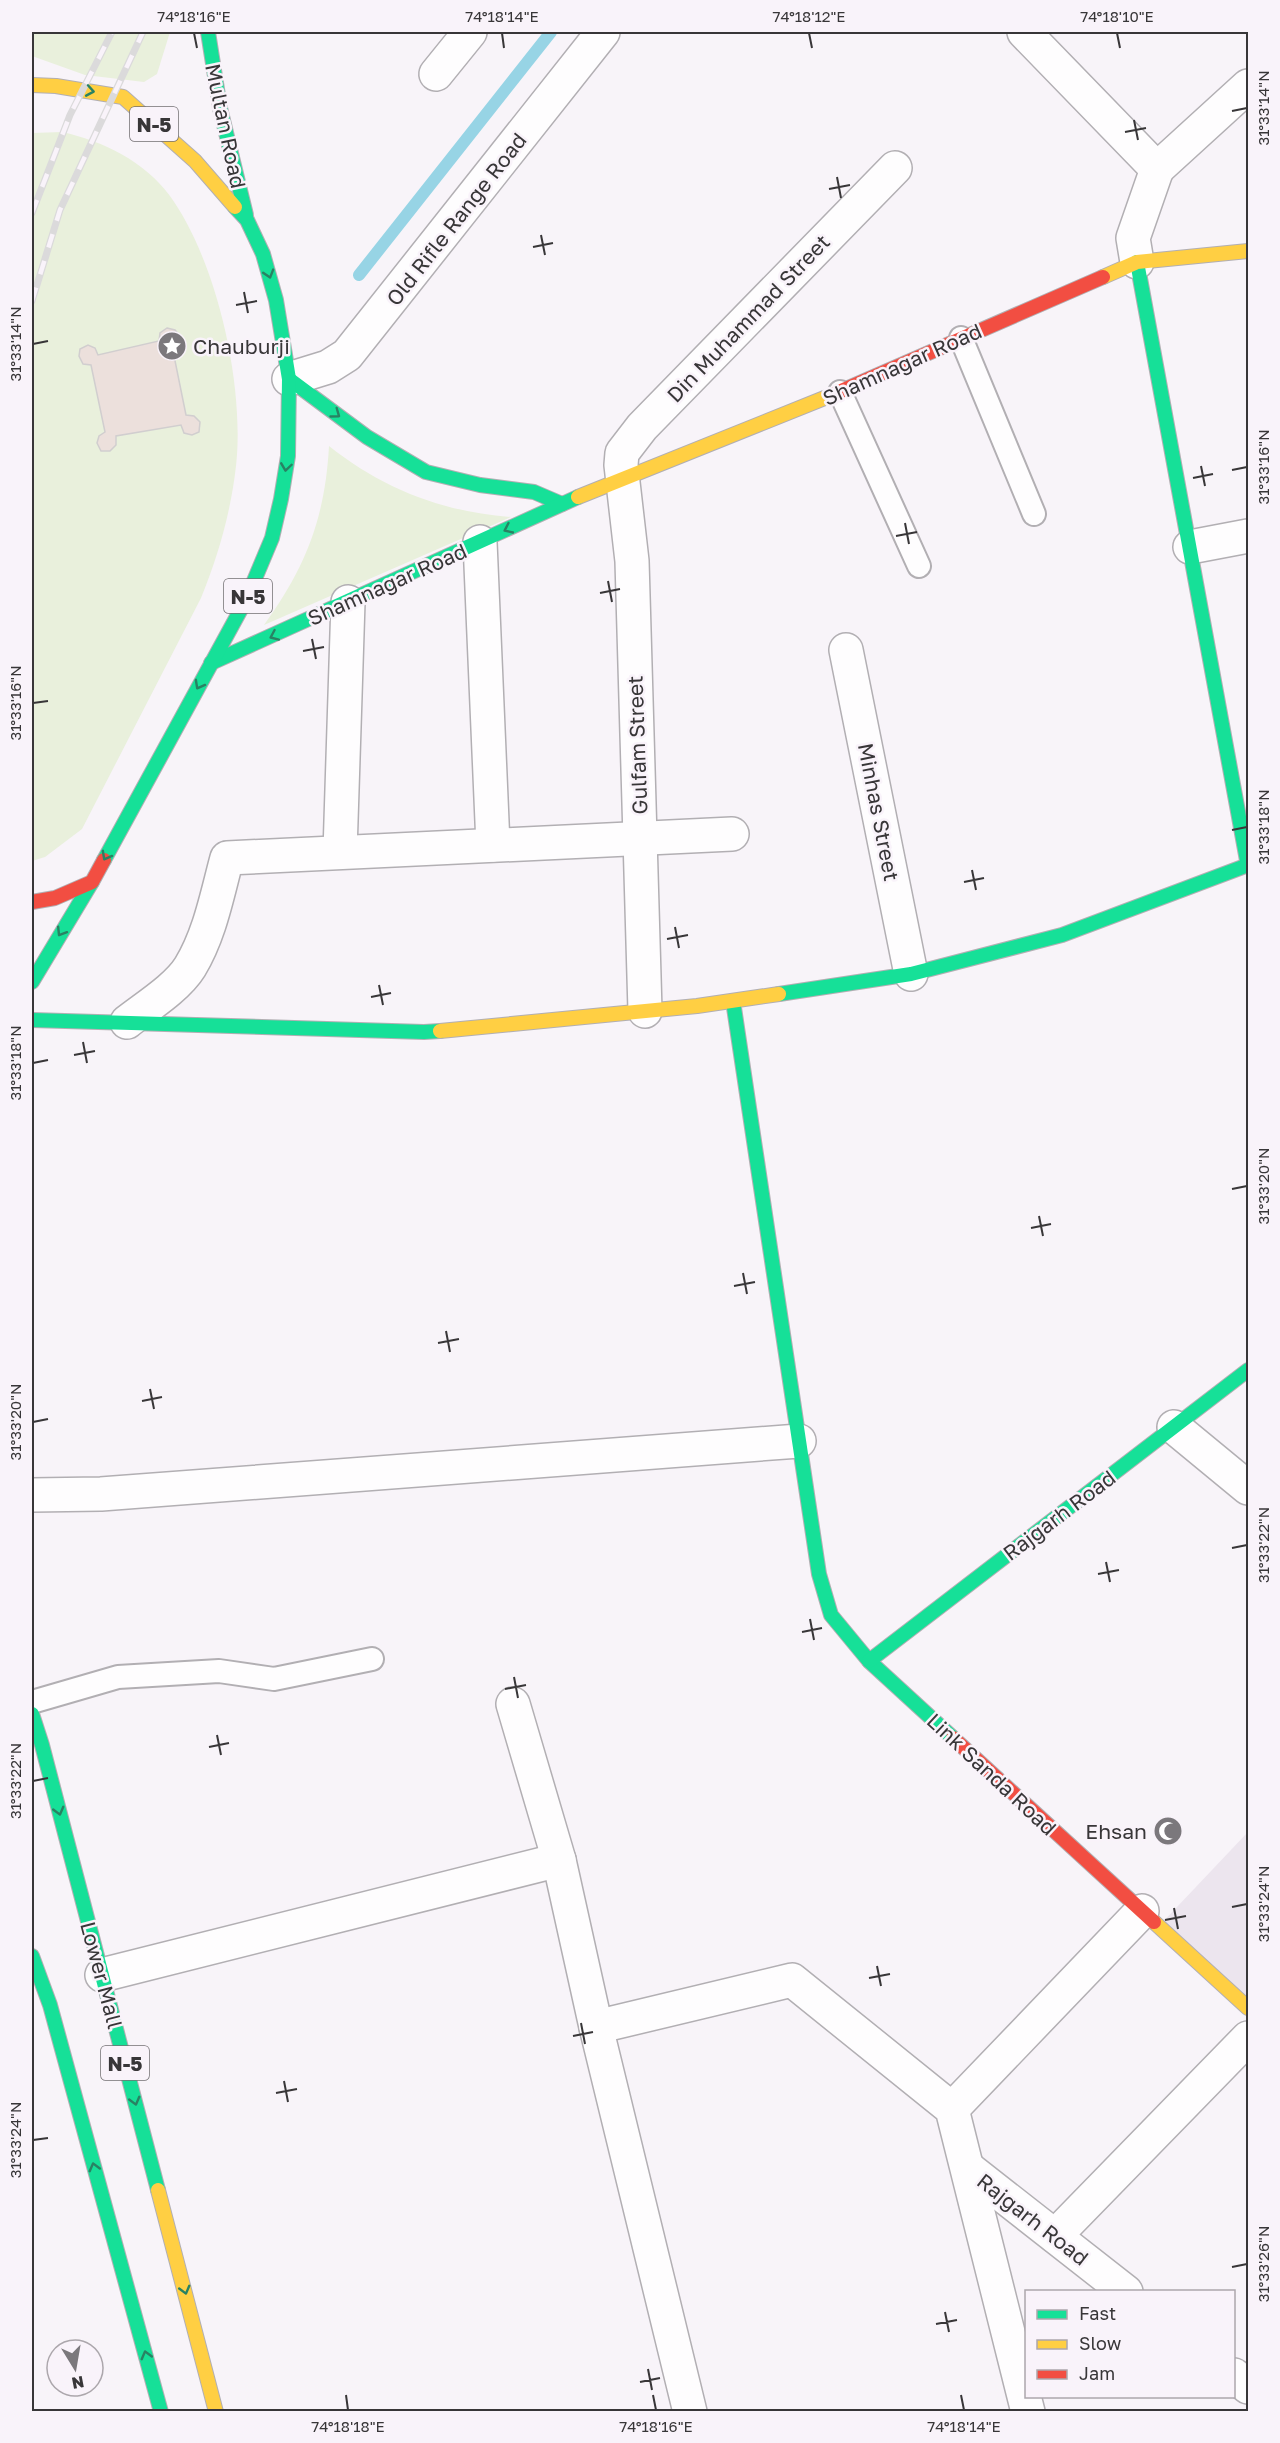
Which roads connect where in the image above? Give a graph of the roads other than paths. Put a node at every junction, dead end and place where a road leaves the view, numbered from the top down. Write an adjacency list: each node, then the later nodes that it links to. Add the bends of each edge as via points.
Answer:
1 (208, 32): 10 (main road, Multan Road / N-5, via 220,108)
2 (470, 32): 5 (street)
3 (603, 32): 14 (street, Old Rifle Range Road, via 347,355 328,367)
4 (1024, 32): 9 (street)
5 (436, 74)
6 (32, 85): 10 (main road, N-5, one-way to 10, via 123,97 195,161)
7 (1248, 86): 9 (street)
8 (895, 168): 16 (street, Din Muhammad Street, via 642,427 622,453)
9 (1157, 169): 12 (street, via 1133,238)
10 (247, 220): 14 (main road, N-5, one-way to 14, via 263,254 276,300)
11 (1248, 251): 12 (main road, Shamnagar Road)
12 (1137, 262): 13 (main road, Shamnagar Road); 21 (main road)
13 (961, 338): 15 (main road, Shamnagar Road); 18 (lane)
14 (289, 379): 17 (main road, one-way to 17, via 368,437 426,472 534,492); 25 (main road, N-5, one-way to 25, via 288,456 272,538 246,600)
15 (840, 392): 16 (main road, Shamnagar Road); 22 (lane)
16 (623, 479): 17 (main road, Shamnagar Road); 27 (street, Gulfam Street, via 632,561)
17 (562, 504): 20 (main road, Shamnagar Road, one-way to 20)
18 (1034, 514)
19 (1248, 536): 21 (street)
20 (480, 542): 23 (main road, Shamnagar Road); 28 (street)
21 (1190, 547): 30 (main road)
22 (919, 566)
23 (348, 603): 25 (main road, Shamnagar Road, one-way to 25); 29 (street)
24 (846, 650): 33 (street, Minhas Street)
25 (211, 663): 31 (main road, N-5, one-way to 31)
26 (732, 834): 27 (street)
27 (640, 837): 28 (street); 36 (street, Gulfam Street)
28 (493, 845): 29 (street)
29 (340, 852): 38 (street, via 227,858 209,925 189,969)
30 (1248, 866): 33 (main road, via 1062,935)
31 (92, 882): 32 (main road, via 55,898); 34 (main road, N-5, one-way to 34)
32 (32, 902)
33 (911, 974): 35 (main road)
34 (32, 982)
35 (733, 1001): 36 (main road); 41 (main road, Link Sanda Road)
36 (645, 1011): 38 (main road, via 424,1032)
37 (32, 1020): 38 (main road)
38 (127, 1022)
39 (1248, 1370): 40 (main road, Rajgarh Road)
40 (1174, 1427): 42 (street); 45 (main road, Rajgarh Road)
41 (799, 1441): 43 (street, via 101,1494); 45 (main road, Link Sanda Road, via 819,1574 831,1615)
42 (1248, 1488)
43 (32, 1495)
44 (372, 1659): 46 (lane, via 274,1679 219,1671 118,1677)
45 (869, 1661): 50 (main road, Link Sanda Road)
46 (32, 1702)
47 (513, 1704): 49 (street)
48 (32, 1714): 52 (main road, Lower Mall / N-5, one-way to 52)
49 (559, 1860): 52 (street); 54 (street)
50 (1142, 1911): 53 (main road, Link Sanda Road); 56 (street)
51 (32, 1956): 62 (main road, N-5, one-way to 51, via 50,2005)
52 (102, 1975): 63 (main road, Lower Mall / N-5, one-way to 63)
53 (1248, 2008)
54 (596, 2027): 56 (street, via 792,1980); 64 (street)
55 (1248, 2038): 58 (street)
56 (952, 2109): 57 (street)
57 (969, 2169): 58 (street, Rajgarh Road); 65 (street)
58 (1055, 2236): 59 (street, Rajgarh Road)
59 (1123, 2290)
60 (1235, 2377): 61 (street)
61 (1248, 2387)
62 (161, 2412)
63 (216, 2412)
64 (690, 2412)
65 (1028, 2412)

